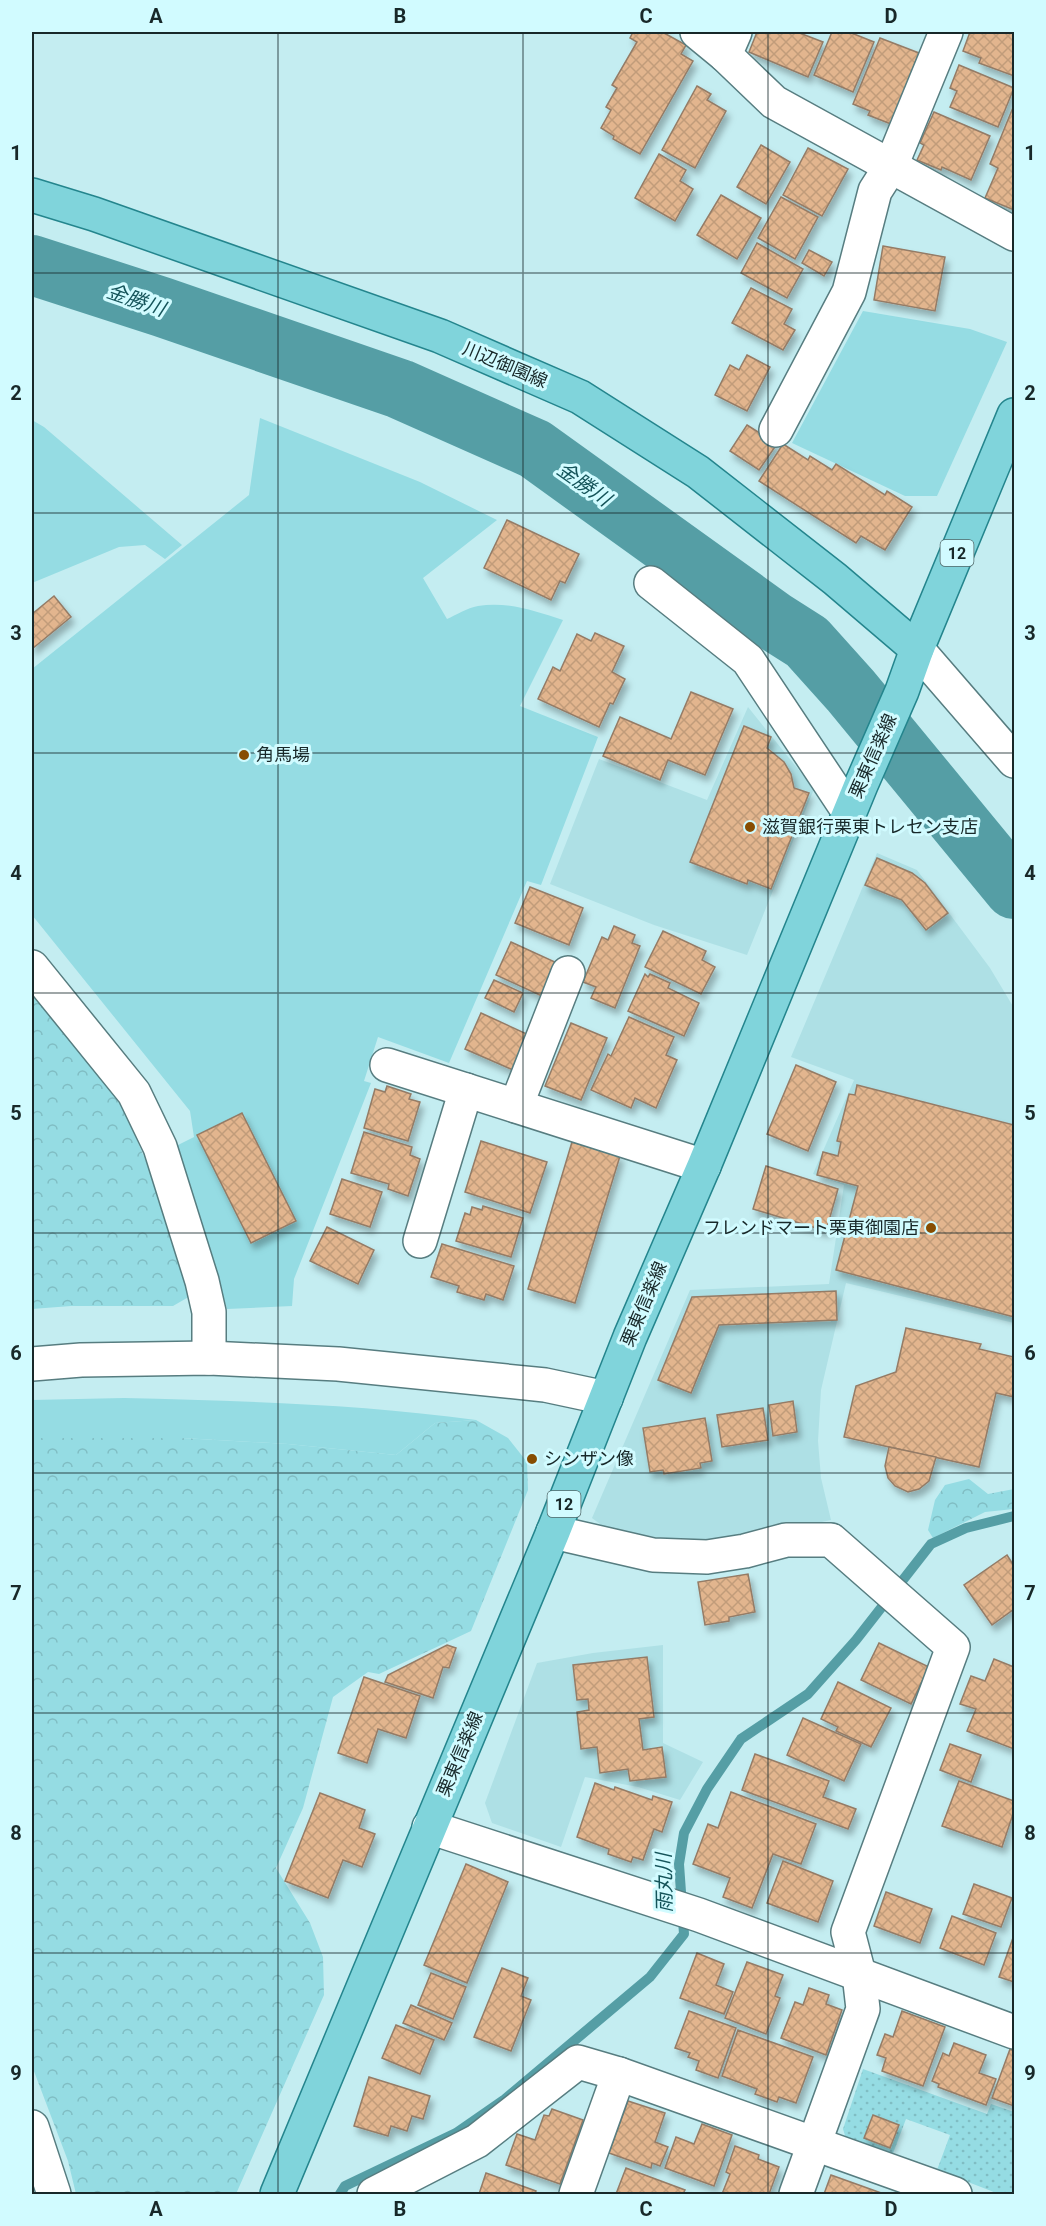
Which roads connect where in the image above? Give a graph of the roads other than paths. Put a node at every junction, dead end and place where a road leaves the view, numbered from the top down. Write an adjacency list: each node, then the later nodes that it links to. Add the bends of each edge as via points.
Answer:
1 (698, 32): 3 (street)
2 (946, 32): 4 (street)
3 (730, 43): 4 (street, via 774,102)
4 (891, 166): 6 (street); 8 (street, via 875,191 849,292)
5 (32, 195): 10 (main road, 川辺御園線, via 440,336 580,397 698,472 835,579)
6 (1014, 234)
7 (1014, 415): 10 (main road, 栗東信楽線 / 12)
8 (776, 430)
9 (651, 583): 12 (street, via 748,660)
10 (917, 650): 11 (street); 12 (main road, 栗東信楽線 / 12)
11 (1014, 761)
12 (855, 799): 18 (main road, 栗東信楽線 / 12)
13 (32, 968): 20 (street, via 134,1093 160,1147 202,1281 209,1312)
14 (568, 973): 17 (street)
15 (387, 1065): 16 (street)
16 (466, 1090): 17 (street); 19 (street)
17 (516, 1106): 18 (street)
18 (704, 1166): 22 (main road, 栗東信楽線 / 12)
19 (420, 1241)
20 (209, 1358): 21 (street); 22 (street, via 338,1364 545,1385)
21 (32, 1364)
22 (606, 1398): 23 (main road, 栗東信楽線 / 12)
23 (553, 1533): 24 (main road, 栗東信楽線 / 12); 25 (street, via 653,1555 707,1557 786,1540 831,1540 952,1647 848,1932)
24 (429, 1827): 25 (street, via 699,1915); 31 (main road, 栗東信楽線 / 12)
25 (859, 1974): 26 (street); 29 (street, via 863,2009)
26 (1014, 2032)
27 (619, 2074): 29 (street); 32 (street, via 578,2062 477,2141); 33 (street)
28 (32, 2127): 30 (street)
29 (814, 2143): 34 (street); 35 (street)
30 (54, 2194)
31 (277, 2194)
32 (374, 2194)
33 (576, 2194)
34 (796, 2194)
35 (955, 2194)

